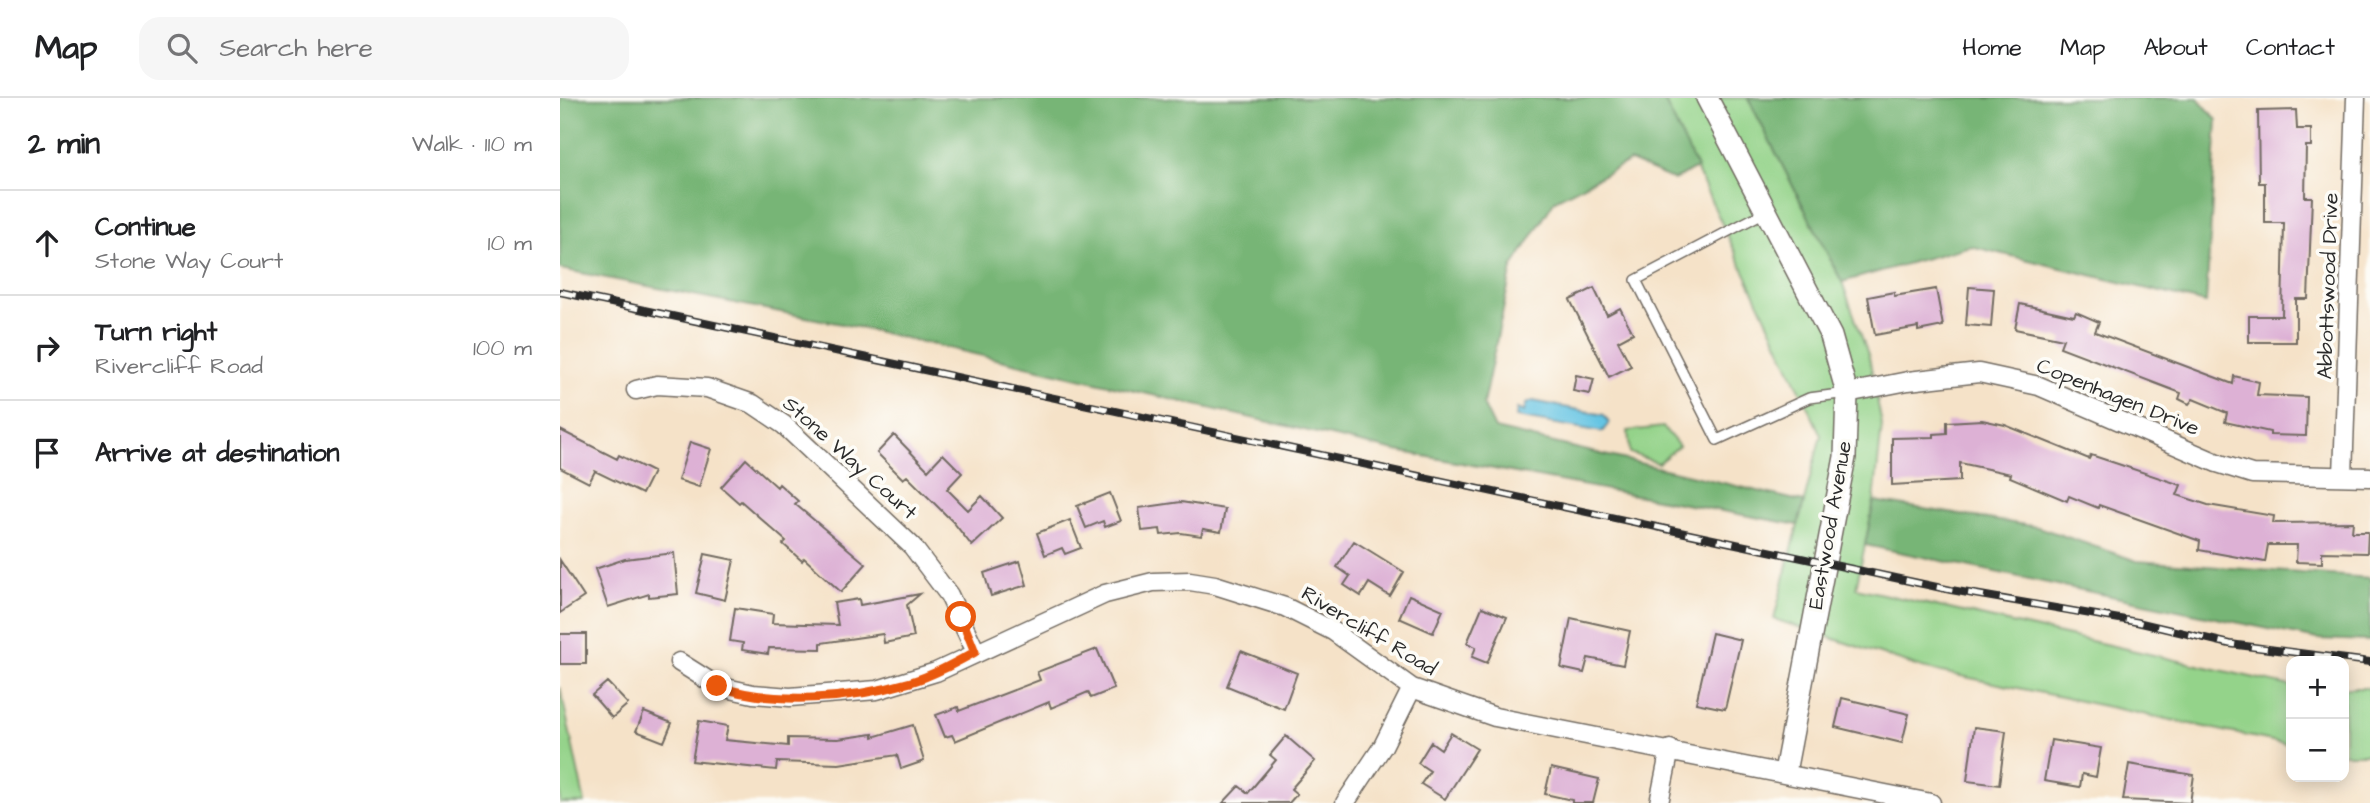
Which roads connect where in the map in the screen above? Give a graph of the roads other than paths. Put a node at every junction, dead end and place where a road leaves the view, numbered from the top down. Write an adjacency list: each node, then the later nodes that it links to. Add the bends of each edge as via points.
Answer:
1 (1707, 98): 3 (street, Eastwood Avenue)
2 (2356, 98): 6 (street, Abbottswood Drive)
3 (1766, 211): 5 (street, Eastwood Avenue, via 1830,336); 5 (lane, via 1636,280 1717,440 1809,398)
4 (636, 390): 8 (street, Stone Way Court, via 657,385 707,388 753,404 784,425 912,545 949,595)
5 (1847, 393): 6 (street, Copenhagen Drive, via 1979,373 2039,386 2252,474); 12 (street, Eastwood Avenue, via 1845,457)
6 (2343, 476): 7 (street, Copenhagen Drive)
7 (2370, 477)
8 (975, 652): 9 (street, Rivercliff Road, via 913,681 840,695 729,690); 10 (street, Rivercliff Road, via 1105,594 1153,582 1190,581 1285,607 1333,631)
9 (680, 662)
10 (1412, 688): 11 (street, Rivercliff Road, via 1495,718); 13 (street, via 1383,746)
11 (1670, 749): 12 (street, Rivercliff Road); 14 (street)
12 (1785, 772): 15 (street, Rivercliff Road)
13 (1345, 803)
14 (1659, 803)
15 (1931, 803)

